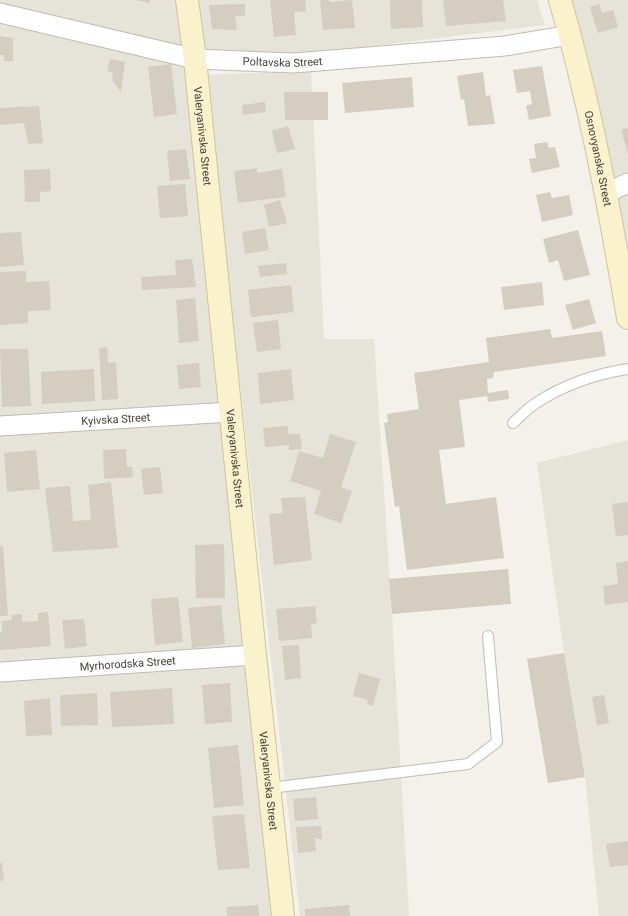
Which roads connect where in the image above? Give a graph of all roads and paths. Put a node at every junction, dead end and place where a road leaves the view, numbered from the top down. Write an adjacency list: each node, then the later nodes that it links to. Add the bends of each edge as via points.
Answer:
1 (187, 0): 5 (street, Valeryanivska Street)
2 (560, 0): 4 (street, Osnovyanska Street)
3 (0, 12): 5 (street, Poltavska Street)
4 (570, 35): 5 (street, Poltavska Street, via 505,46 294,63); 7 (street, Osnovyanska Street)
5 (195, 59): 10 (street, Valeryanivska Street)
6 (628, 183): 7 (street)
7 (606, 193): 8 (street, Osnovyanska Street)
8 (628, 318)
9 (628, 369): 11 (lane, via 604,373 566,386 535,403)
10 (231, 412): 12 (street, Kyivska Street); 14 (street, Valeryanivska Street)
11 (513, 423)
12 (0, 426)
13 (488, 636): 16 (lane, via 497,742 468,764)
14 (255, 655): 15 (street, Myrhorodska Street); 16 (street, Valeryanivska Street)
15 (0, 672)
16 (270, 788): 17 (street, Valeryanivska Street)
17 (283, 916)

